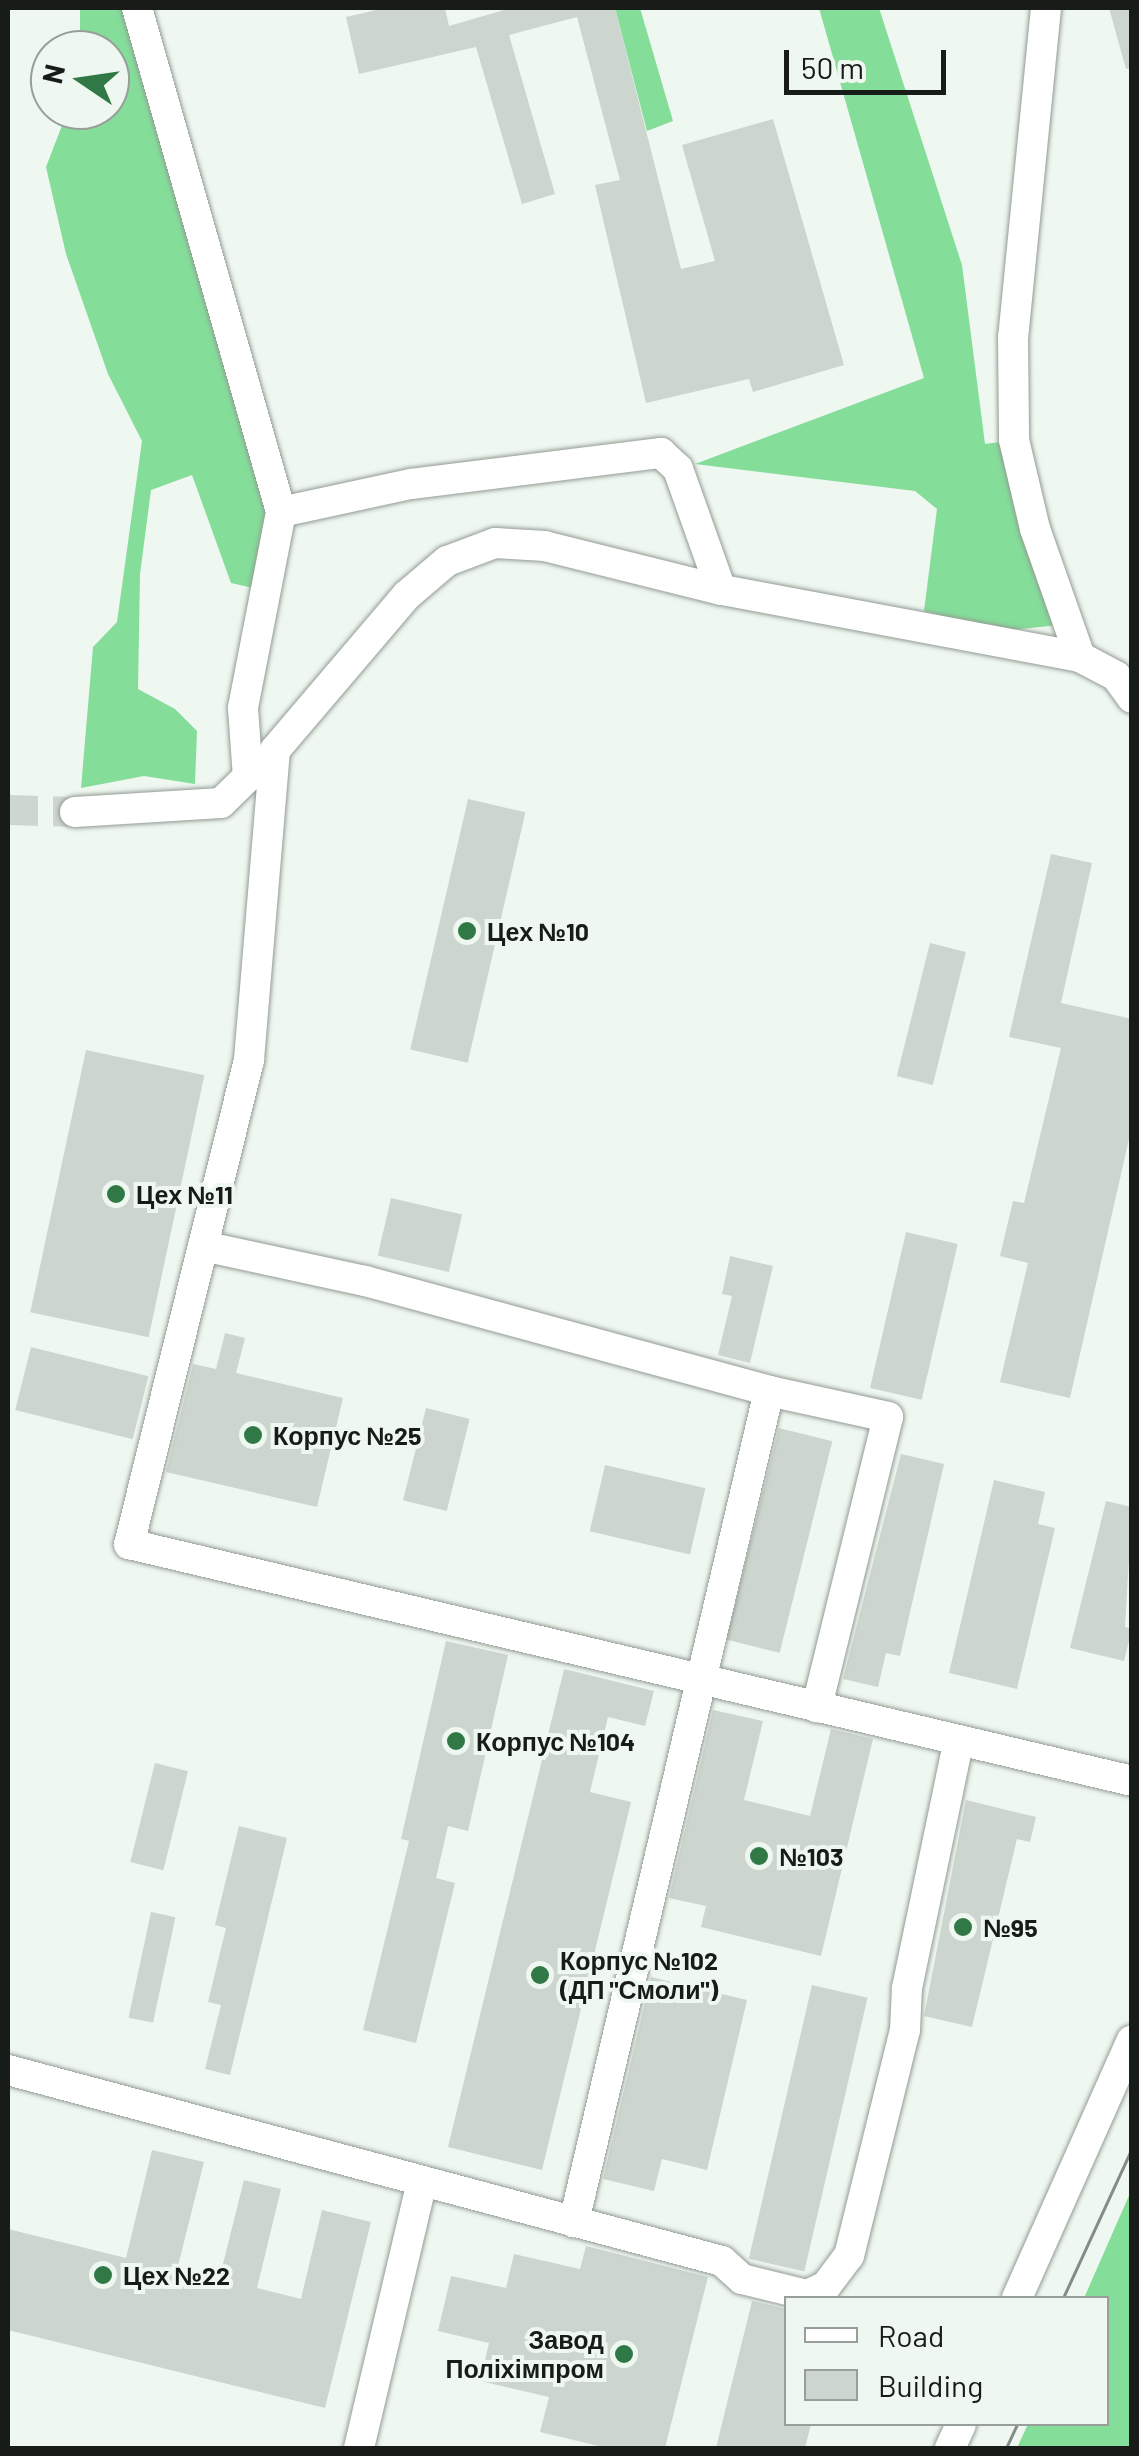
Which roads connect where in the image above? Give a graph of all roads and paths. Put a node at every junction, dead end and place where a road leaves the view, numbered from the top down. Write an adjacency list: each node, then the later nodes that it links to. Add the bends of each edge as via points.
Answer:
1 (137, 8): 3 (street)
2 (1046, 8): 5 (street, via 1013,337 1014,440 1035,529)
3 (281, 512): 4 (street, via 411,484 661,453 678,470); 8 (street, via 242,708)
4 (721, 590): 5 (street); 7 (street, via 546,546 495,544 447,561 407,595)
5 (1080, 657): 6 (street, via 1116,676)
6 (1132, 698)
7 (275, 750): 8 (street); 11 (street)
8 (248, 777): 9 (street)
9 (221, 804): 10 (street); 11 (street)
10 (74, 812)
11 (266, 829): 12 (street, via 249,1060)
12 (203, 1246): 13 (street, via 366,1282); 14 (street, via 129,1544)
13 (770, 1391): 14 (street); 15 (street, via 888,1417)
14 (704, 1680): 15 (street); 21 (street)
15 (817, 1707): 16 (street)
16 (959, 1740): 17 (street); 21 (street, via 904,2030 849,2256 839,2272 807,2295 742,2280 722,2261)
17 (1132, 1781)
18 (1132, 2040): 22 (street)
19 (8, 2070): 20 (street)
20 (422, 2181): 21 (street); 23 (street)
21 (574, 2222)
22 (1018, 2296)
23 (359, 2448)

